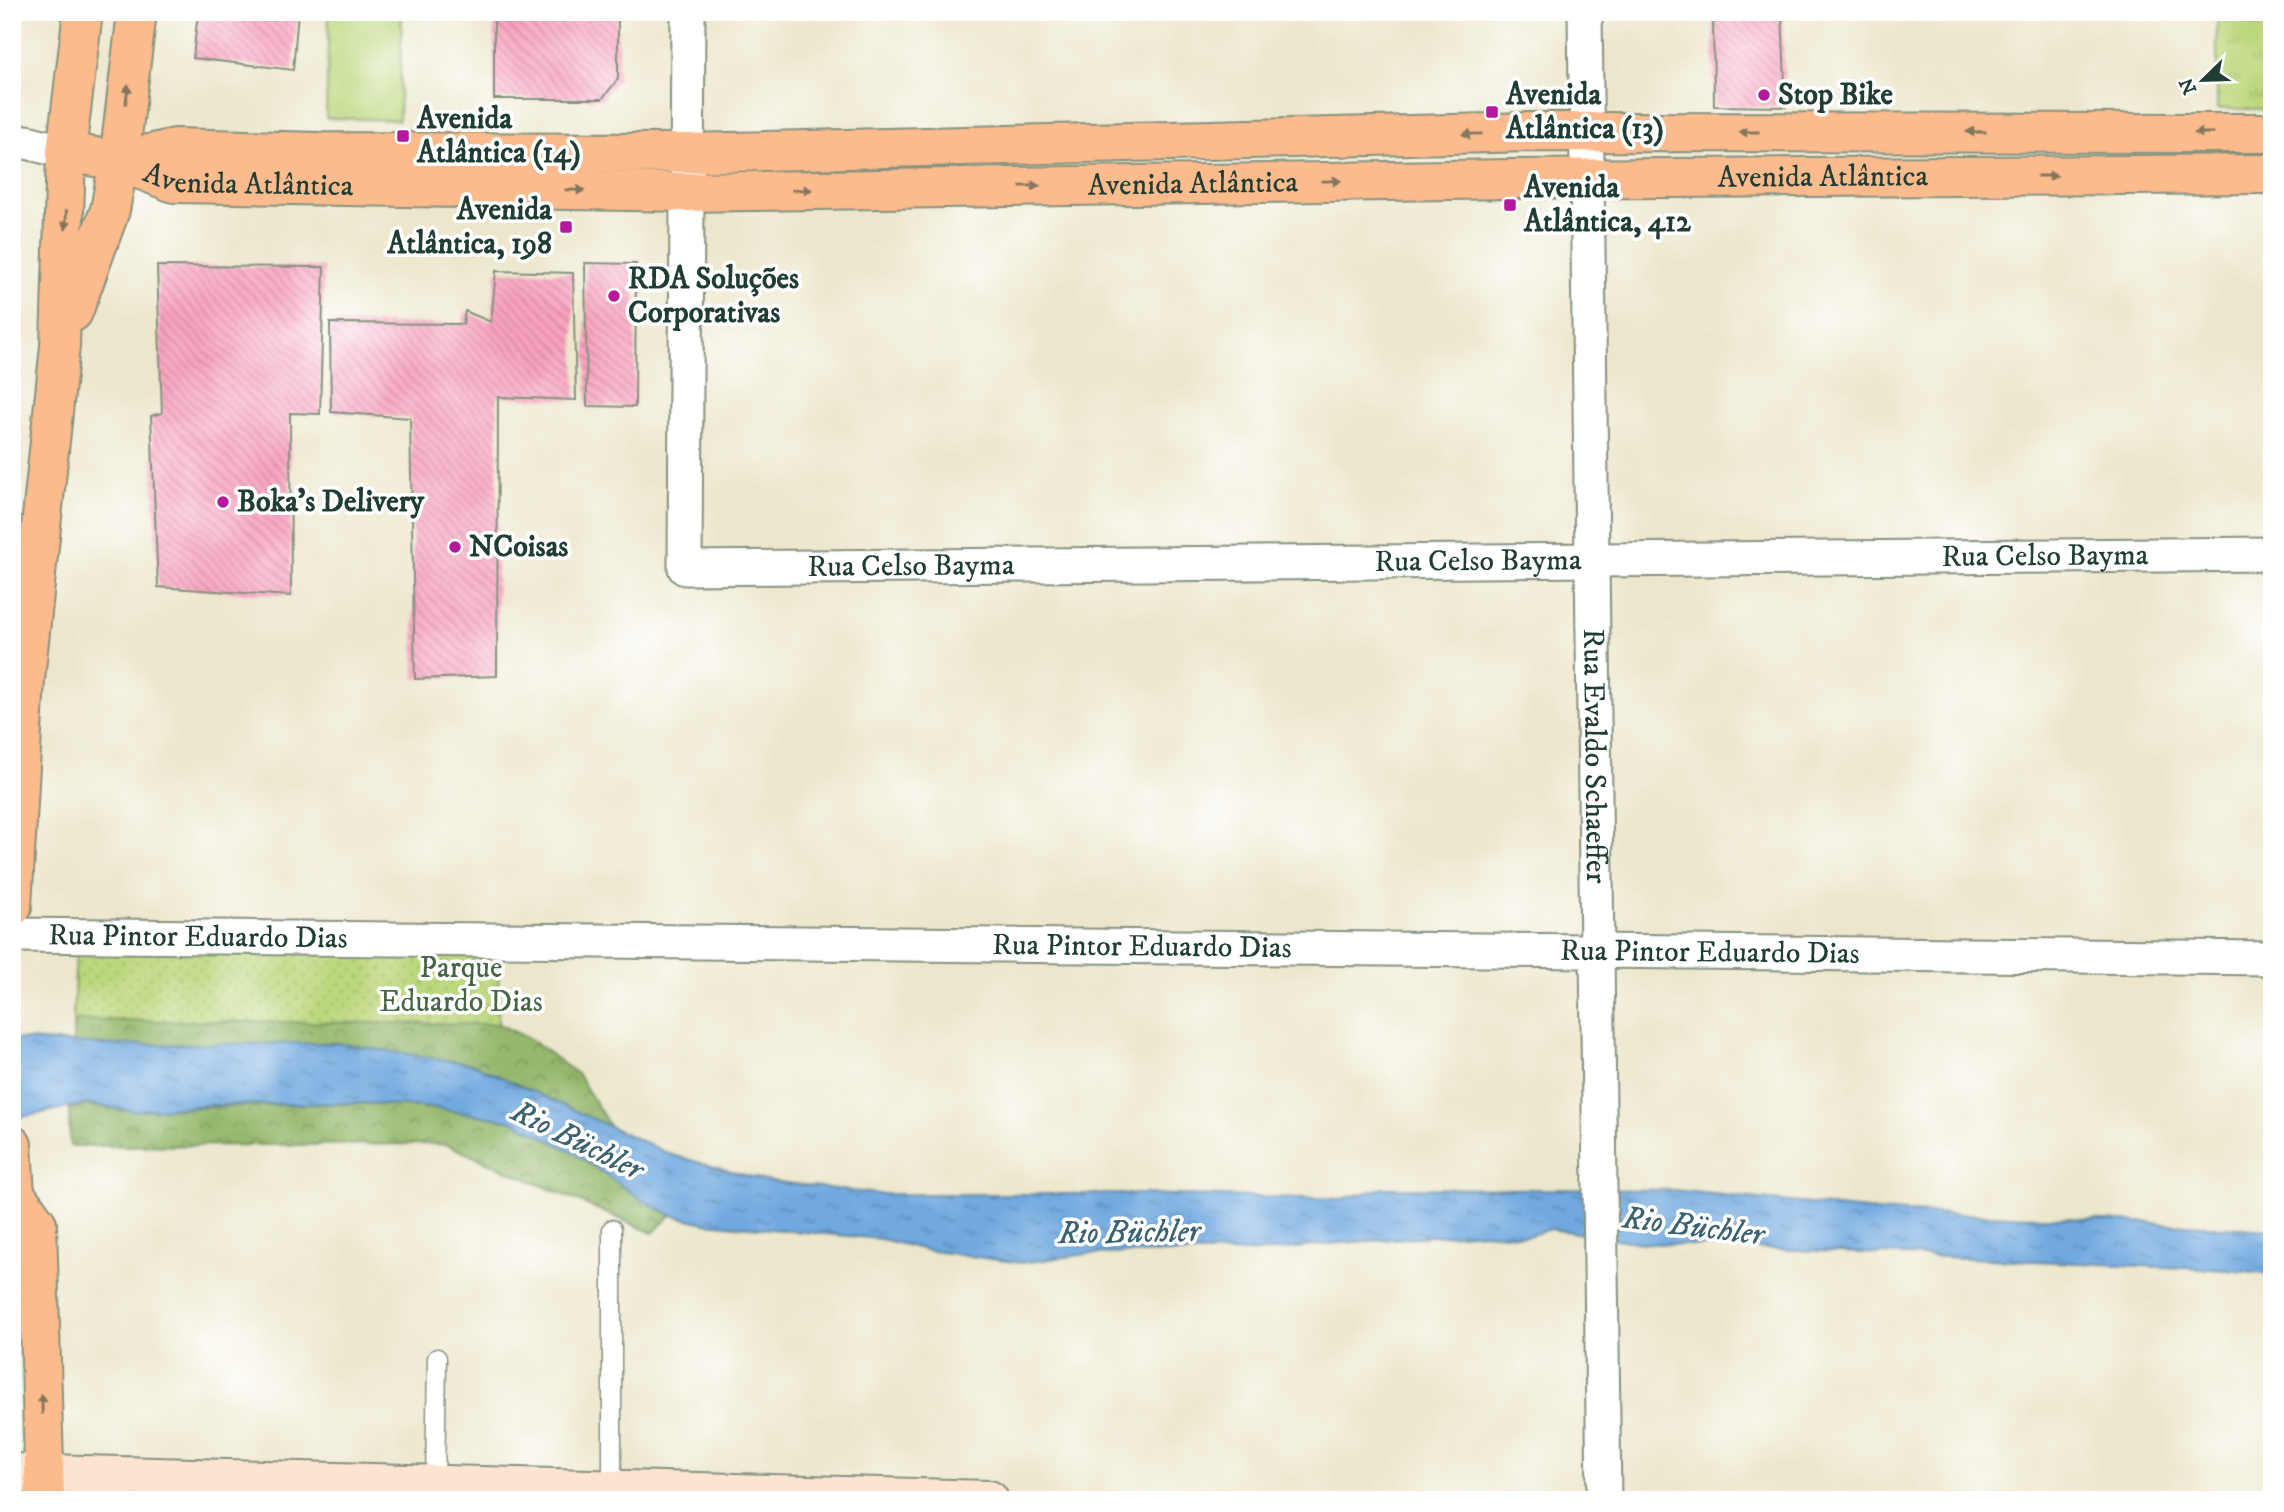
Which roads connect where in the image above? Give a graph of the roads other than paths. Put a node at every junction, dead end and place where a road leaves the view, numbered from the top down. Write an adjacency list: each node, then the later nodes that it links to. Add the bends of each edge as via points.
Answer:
1 (83, 12): 8 (main road)
2 (137, 12): 10 (main road, one-way to 2)
3 (688, 12): 9 (street)
4 (1585, 12): 5 (street, Rua Evaldo Schaeffer)
5 (1586, 132): 6 (main road, Avenida Atlântica, one-way to 5); 9 (main road, Avenida Atlântica, one-way to 9); 12 (street, Rua Evaldo Schaeffer)
6 (2272, 133)
7 (12, 143): 8 (street, Avenida Atlântica)
8 (66, 152): 10 (main road, Avenida Atlântica); 14 (main road, one-way to 14)
9 (687, 153): 10 (main road, Avenida Atlântica, via 175,148); 13 (street)
10 (119, 161): 13 (main road, Avenida Atlântica, one-way to 13, via 174,183); 14 (main road, via 110,210)
11 (2272, 174): 12 (main road, Avenida Atlântica, one-way to 11)
12 (1587, 178): 13 (main road, Avenida Atlântica, one-way to 12); 16 (street, Rua Evaldo Schaeffer)
13 (685, 192): 16 (street, Rua Celso Bayma, via 685,568)
14 (60, 346): 17 (main road)
15 (2272, 554): 16 (street, Rua Celso Bayma)
16 (1592, 560): 20 (street, Rua Evaldo Schaeffer)
17 (19, 679): 18 (main road)
18 (12, 906)
19 (12, 935): 20 (street, Rua Pintor Eduardo Dias)
20 (1598, 951): 21 (street, Rua Pintor Eduardo Dias); 30 (street, Rua Evaldo Schaeffer)
21 (2272, 958)
22 (12, 1145): 23 (main road)
23 (13, 1199): 26 (main road, one-way to 23, via 37,1224)
24 (612, 1229): 28 (lane)
25 (437, 1358): 27 (lane)
26 (34, 1482): 27 (street)
27 (435, 1484): 28 (street)
28 (612, 1489): 29 (street)
29 (989, 1500)
30 (1604, 1500)

